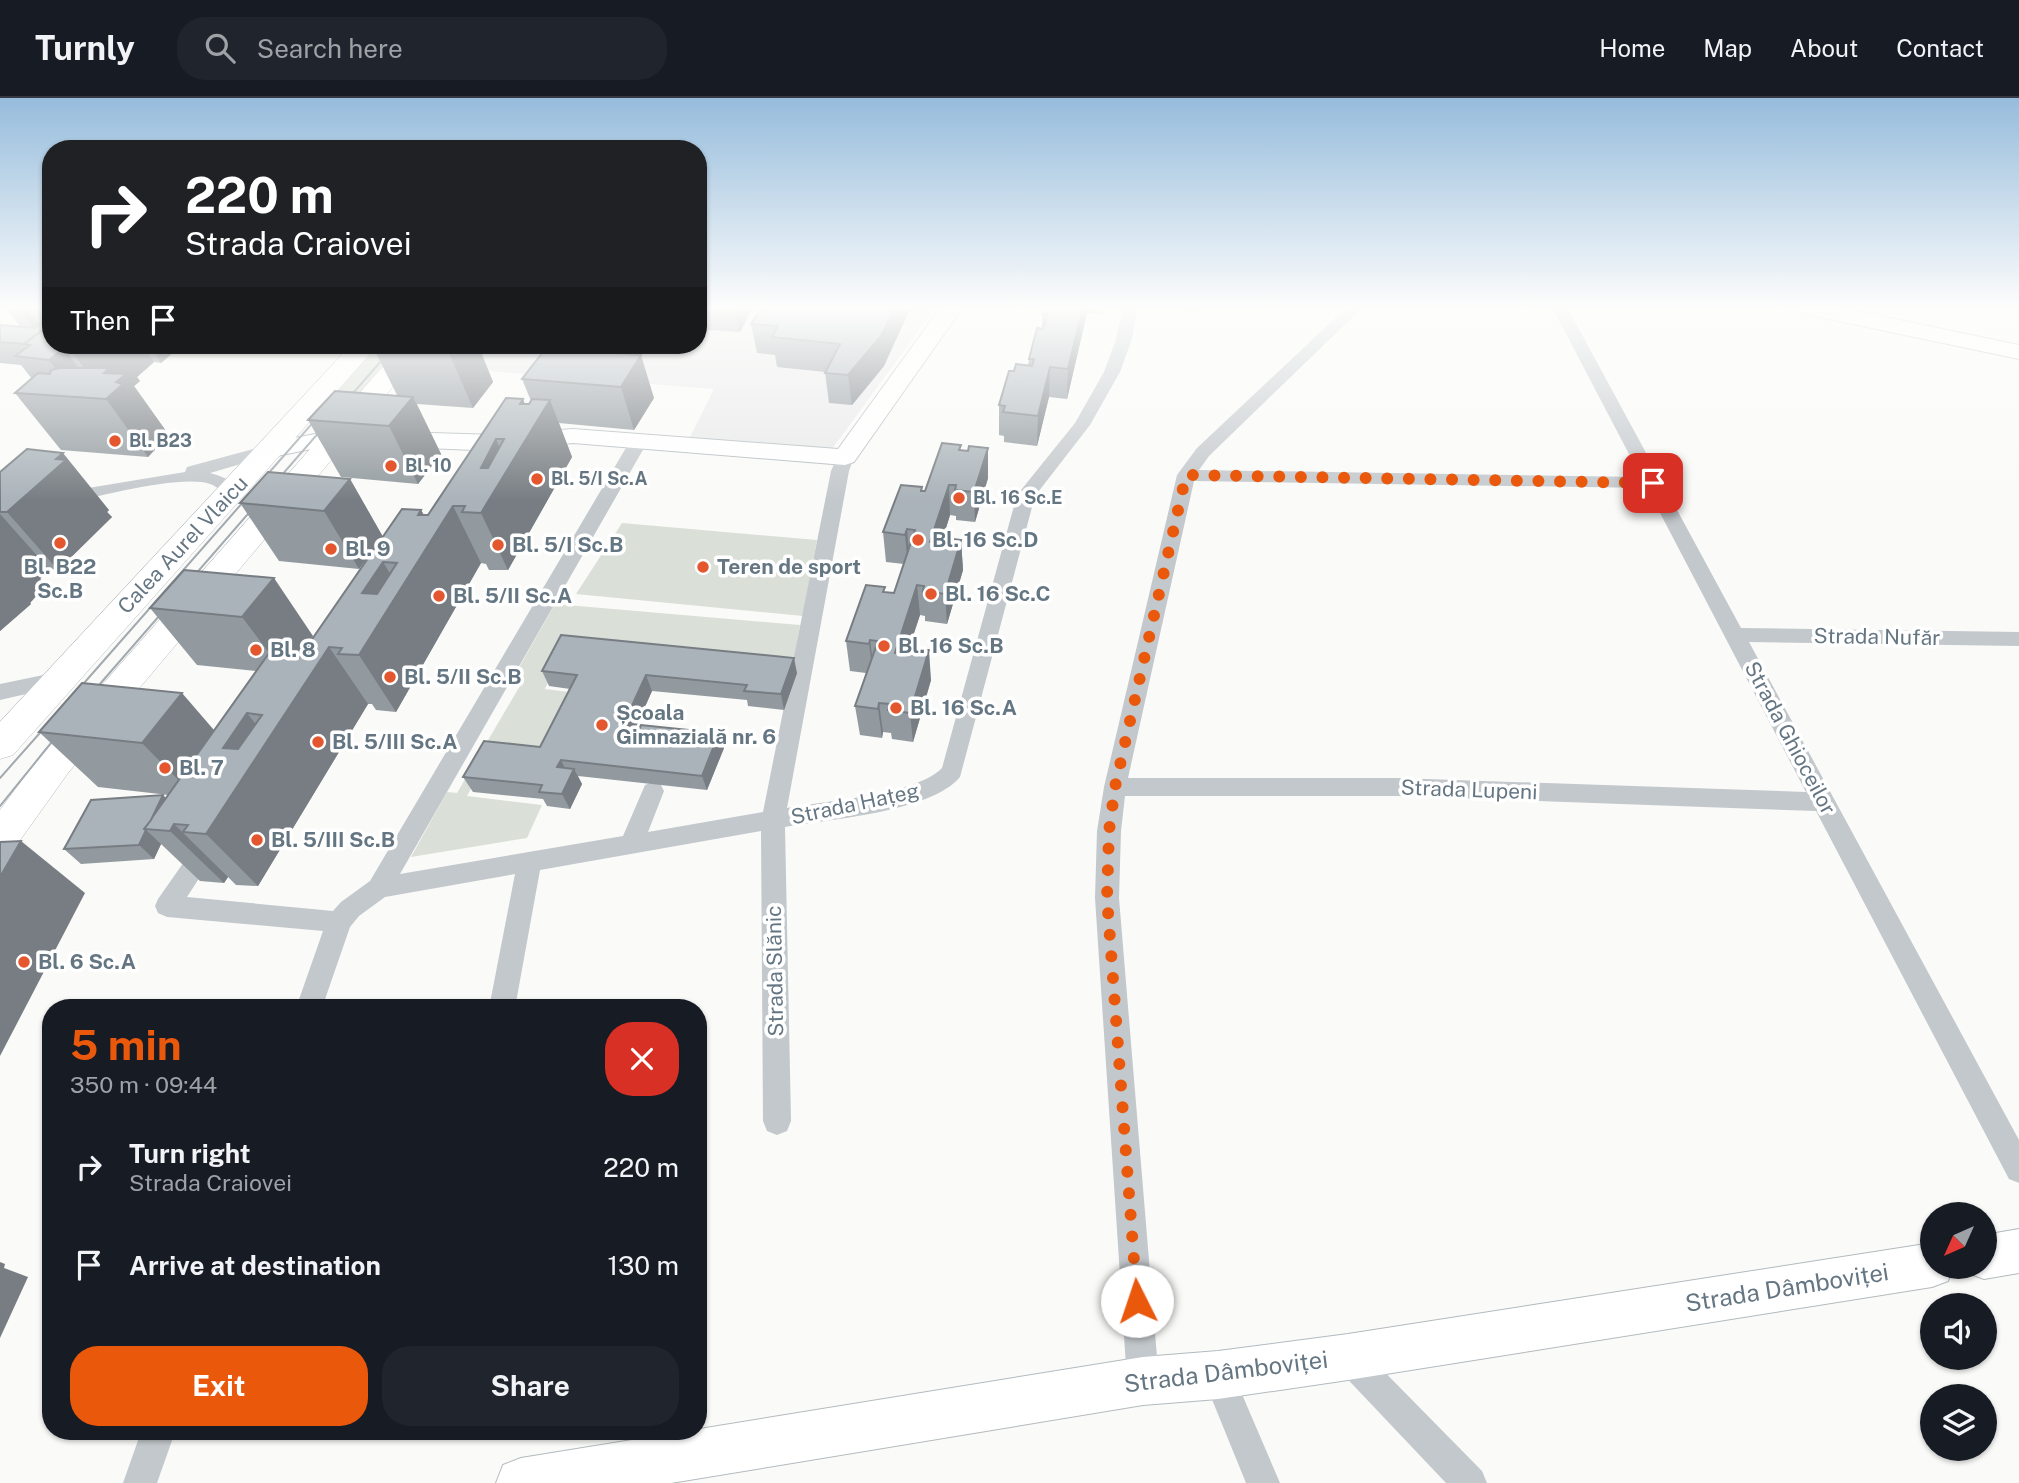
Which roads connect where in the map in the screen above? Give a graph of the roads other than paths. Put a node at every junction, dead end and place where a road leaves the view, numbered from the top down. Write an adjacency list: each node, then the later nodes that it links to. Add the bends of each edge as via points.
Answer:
1 (341, 372): 10 (main road, Calea Aurel Vlaicu)
2 (392, 372): 7 (main road, Calea Aurel Vlaicu)
3 (906, 372): 11 (street)
4 (1112, 372): 26 (street, Strada Hațeg, via 1082,425 1026,495 946,780 909,795)
5 (1288, 372): 13 (street, via 1203,452)
6 (1594, 372): 15 (street, Strada Ghioceilor)
7 (336, 437): 9 (street); 10 (street); 28 (main road, Calea Aurel Vlaicu, via 55,763)
8 (639, 440): 9 (street, via 559,436); 11 (street); 31 (street, Strada Hațeg)
9 (496, 443): 12 (street)
10 (272, 449): 14 (street); 16 (main road, Calea Aurel Vlaicu)
11 (845, 457): 26 (street, Strada Slănic)
12 (480, 465)
13 (1186, 475): 15 (street); 23 (street)
14 (153, 482): 16 (street, via 204,478); 17 (street, via 77,496)
15 (1653, 483): 18 (street, Strada Ghioceilor)
16 (233, 492): 20 (main road, Calea Aurel Vlaicu)
17 (55, 507)
18 (1735, 635): 19 (street, Strada Nufăr); 25 (street, Strada Ghioceilor)
19 (2019, 639)
20 (58, 680): 21 (street); 22 (main road, Calea Aurel Vlaicu)
21 (0, 692)
22 (6, 730)
23 (1115, 787): 25 (street, Strada Lupeni, via 1398,787); 42 (street, via 1107,898)
24 (653, 791): 29 (street)
25 (1824, 802): 36 (street, Strada Ghioceilor)
26 (772, 820): 29 (street, Strada Hațeg); 35 (street, Strada Slănic)
27 (220, 829): 32 (street, via 167,906)
28 (0, 839)
29 (632, 843): 30 (street, Strada Hațeg)
30 (530, 860): 31 (street, Strada Hațeg); 34 (street)
31 (379, 888): 32 (street, Strada Hațeg)
32 (339, 922): 33 (street, Strada Hațeg)
33 (312, 999)
34 (504, 999)
35 (777, 1121)
36 (2019, 1169)
37 (2019, 1251): 38 (street)
38 (1997, 1255)
39 (1920, 1267): 40 (street, Strada Dâmboviței)
40 (1348, 1357): 41 (street, Strada Dâmboviței); 47 (street)
41 (1218, 1375): 42 (street, Strada Dâmboviței); 46 (street)
42 (1143, 1381): 45 (street, Strada Dâmboviței)
43 (156, 1440): 44 (street)
44 (140, 1483)
45 (521, 1483)
46 (1263, 1483)
47 (1470, 1483)

